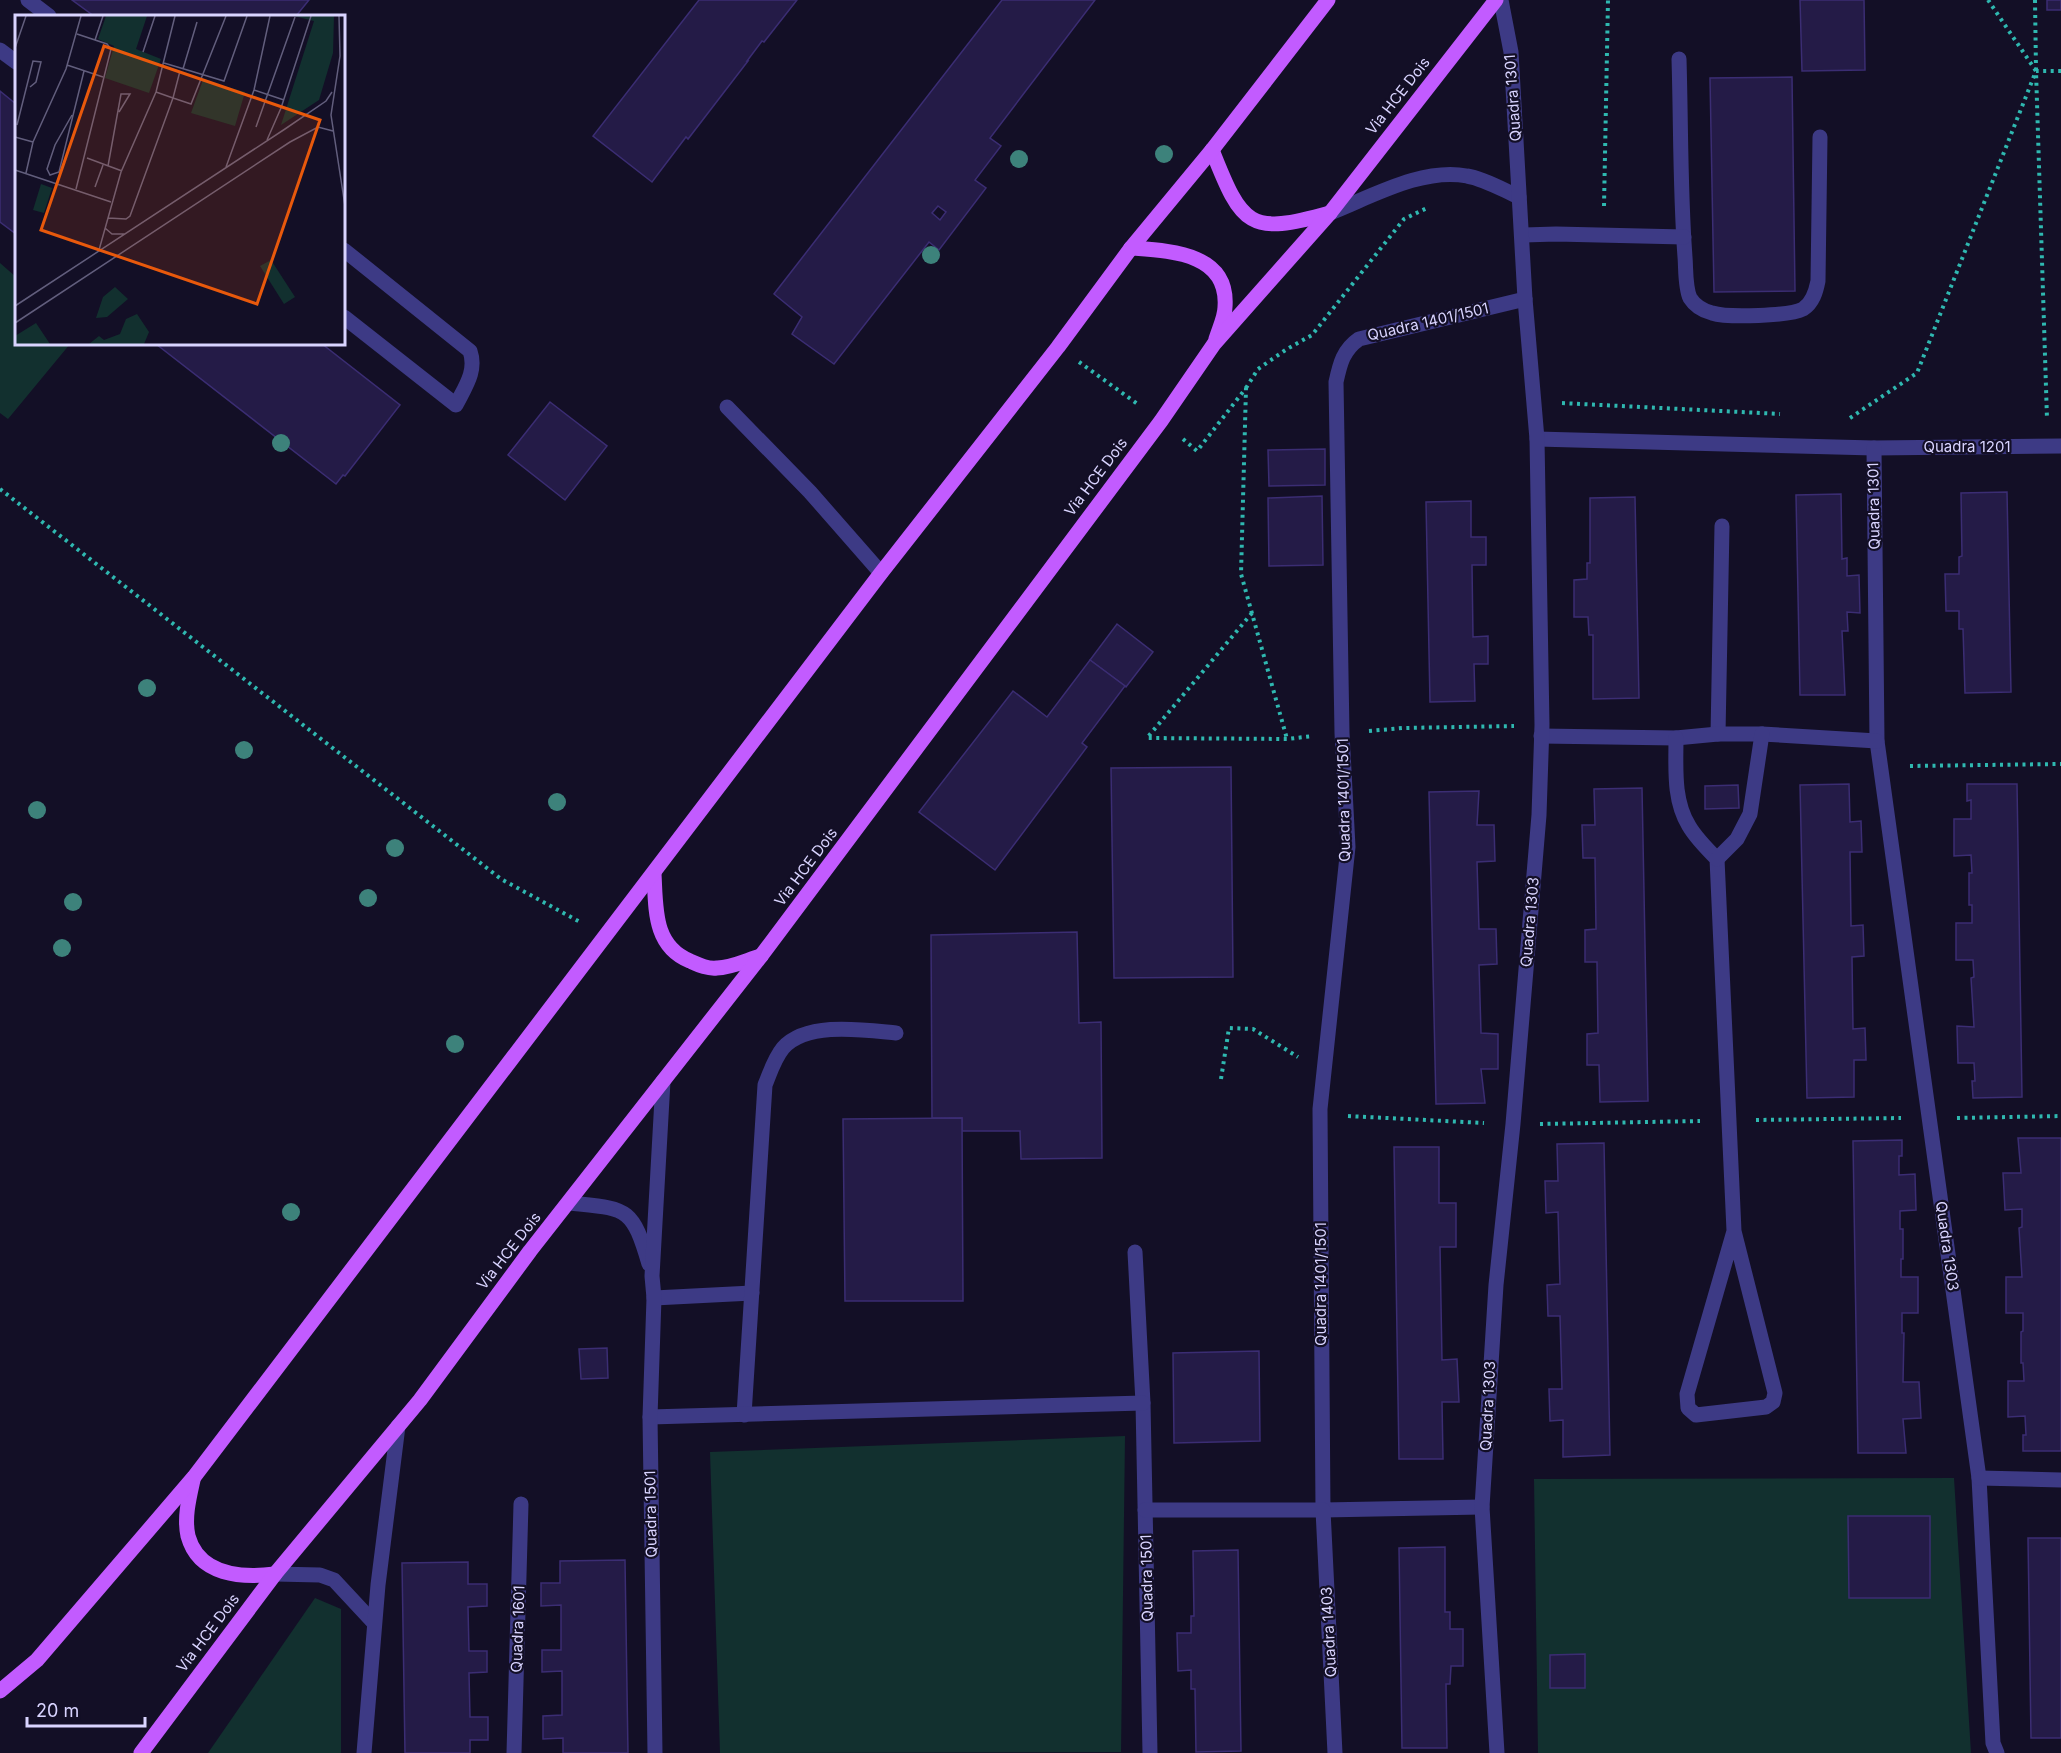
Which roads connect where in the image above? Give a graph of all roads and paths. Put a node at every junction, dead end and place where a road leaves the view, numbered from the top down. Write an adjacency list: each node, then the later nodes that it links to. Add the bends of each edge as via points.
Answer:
1 (28, 0): 8 (street)
2 (1328, 0): 15 (main road)
3 (1496, 0): 18 (main road, Via HCE Dois)
4 (1501, 0): 17 (street, Quadra 1301, via 1511,52)
5 (1608, 0): 20 (path)
6 (1988, 0): 12 (path)
7 (2035, 0): 12 (path)
8 (48, 15)
9 (0, 50): 11 (street)
10 (1679, 59): 21 (street)
11 (15, 61)
12 (2036, 70): 13 (path); 32 (path, via 1917,373 1852,418); 35 (path)
13 (2061, 71)
14 (1820, 137): 21 (street, via 1818,281 1816,292 1804,308 1790,314 1729,315 1699,308 1688,290)
15 (1212, 150): 18 (main road, via 1231,195 1252,219 1280,225); 22 (main road)
16 (1443, 174): 17 (street, via 1468,176); 18 (street, via 1406,182); 28 (path, via 1434,205 1404,219 1312,335 1258,369)
17 (1519, 197): 19 (street, Quadra 1301)
18 (1330, 213): 26 (main road, Via HCE Dois)
19 (1522, 235): 20 (street); 24 (street, Quadra 1301)
20 (1604, 236): 21 (street)
21 (1684, 237)
22 (1131, 248): 26 (main road, via 1160,250 1209,265 1223,284 1225,309); 27 (main road)
23 (345, 251): 25 (street, via 470,351 472,374 456,405)
24 (1525, 299): 29 (street, Quadra 1301); 42 (street, Quadra 1401/1501, via 1359,339 1348,346 1340,362 1336,382)
25 (345, 318)
26 (1214, 344): 33 (main road, Via HCE Dois)
27 (1058, 347): 33 (path); 39 (main road)
28 (1246, 388): 33 (path, via 1197,452); 40 (path, via 1242,574)
29 (1534, 401): 31 (path); 34 (street, Quadra 1301)
30 (727, 407): 39 (street, via 810,492)
31 (1781, 414)
32 (1840, 417)
33 (1161, 420): 53 (main road, Via HCE Dois)
34 (1537, 439): 36 (street, Quadra 1301); 41 (street, Quadra 1301)
35 (2054, 446): 36 (street, Quadra 1201)
36 (1874, 448): 47 (street, Quadra 1301)
37 (0, 489): 52 (path, via 501,879)
38 (1722, 526): 43 (street)
39 (880, 573): 51 (main road)
40 (1252, 613): 46 (path); 46 (path, via 1147,738)
41 (1542, 731): 42 (path, via 1403,728); 45 (street); 62 (street, Quadra 1303, via 1539,815)
42 (1342, 733): 46 (path); 55 (street, Quadra 1401/1501, via 1348,847)
43 (1718, 734): 44 (street); 45 (street)
44 (1762, 734): 47 (street); 50 (street, via 1750,814 1737,839)
45 (1676, 738): 50 (street, via 1680,804 1689,826)
46 (1287, 739)
47 (1877, 741): 49 (street, Quadra 1303)
48 (2061, 764): 49 (path)
49 (1882, 766): 60 (street, Quadra 1303)
50 (1717, 859): 61 (street)
51 (654, 874): 52 (main road); 53 (main road, via 656,913 673,952 704,967 718,968)
52 (605, 933): 73 (main road)
53 (761, 956): 57 (main road, Via HCE Dois)
54 (896, 1033): 67 (street, via 818,1031 797,1038 774,1061 765,1085)
55 (1324, 1073): 56 (path, via 1252,1029 1229,1028); 58 (street, Quadra 1401/1501)
56 (1221, 1079)
57 (663, 1081): 63 (main road, Via HCE Dois); 66 (street, Quadra 1501)
58 (1320, 1115): 62 (path); 79 (street, Quadra 1401/1501)
59 (2061, 1116): 60 (path)
60 (1930, 1118): 61 (path); 74 (street, Quadra 1303)
61 (1729, 1121): 62 (path); 64 (street)
62 (1513, 1124): 77 (street, Quadra 1303, via 1496,1285)
63 (570, 1203): 66 (street, Quadra 1501, via 614,1208 630,1217 638,1229); 72 (main road, Via HCE Dois)
64 (1734, 1231): 64 (street, via 1687,1394 1688,1408 1696,1415 1766,1407 1774,1398)
65 (1135, 1252): 69 (street, Quadra 1501)
66 (652, 1276): 68 (street, Quadra 1501)
67 (752, 1293): 68 (street); 70 (street)
68 (654, 1298): 71 (street, Quadra 1501)
69 (1143, 1403): 70 (street); 78 (street, Quadra 1501)
70 (744, 1415): 71 (street)
71 (650, 1417): 86 (street, Quadra 1501)
72 (399, 1426): 80 (main road, Via HCE Dois); 81 (street)
73 (194, 1477): 80 (main road, via 187,1519 193,1550 229,1575); 82 (main road, via 37,1660)
74 (1980, 1478): 75 (street); 90 (street, Quadra 1303, via 1993,1743)
75 (2061, 1480)
76 (521, 1504): 85 (street, Quadra 1601)
77 (1482, 1507): 79 (street); 89 (street, Quadra 1303)
78 (1145, 1510): 79 (street); 87 (street, Quadra 1501)
79 (1323, 1510): 88 (street, Quadra 1403)
80 (275, 1574): 81 (street, via 321,1575 334,1580); 83 (main road, Via HCE Dois)
81 (374, 1623): 84 (street)
82 (0, 1692)
83 (141, 1753)
84 (364, 1753)
85 (514, 1753)
86 (655, 1753)
87 (1150, 1753)
88 (1335, 1753)
89 (1497, 1753)
90 (1997, 1753)

